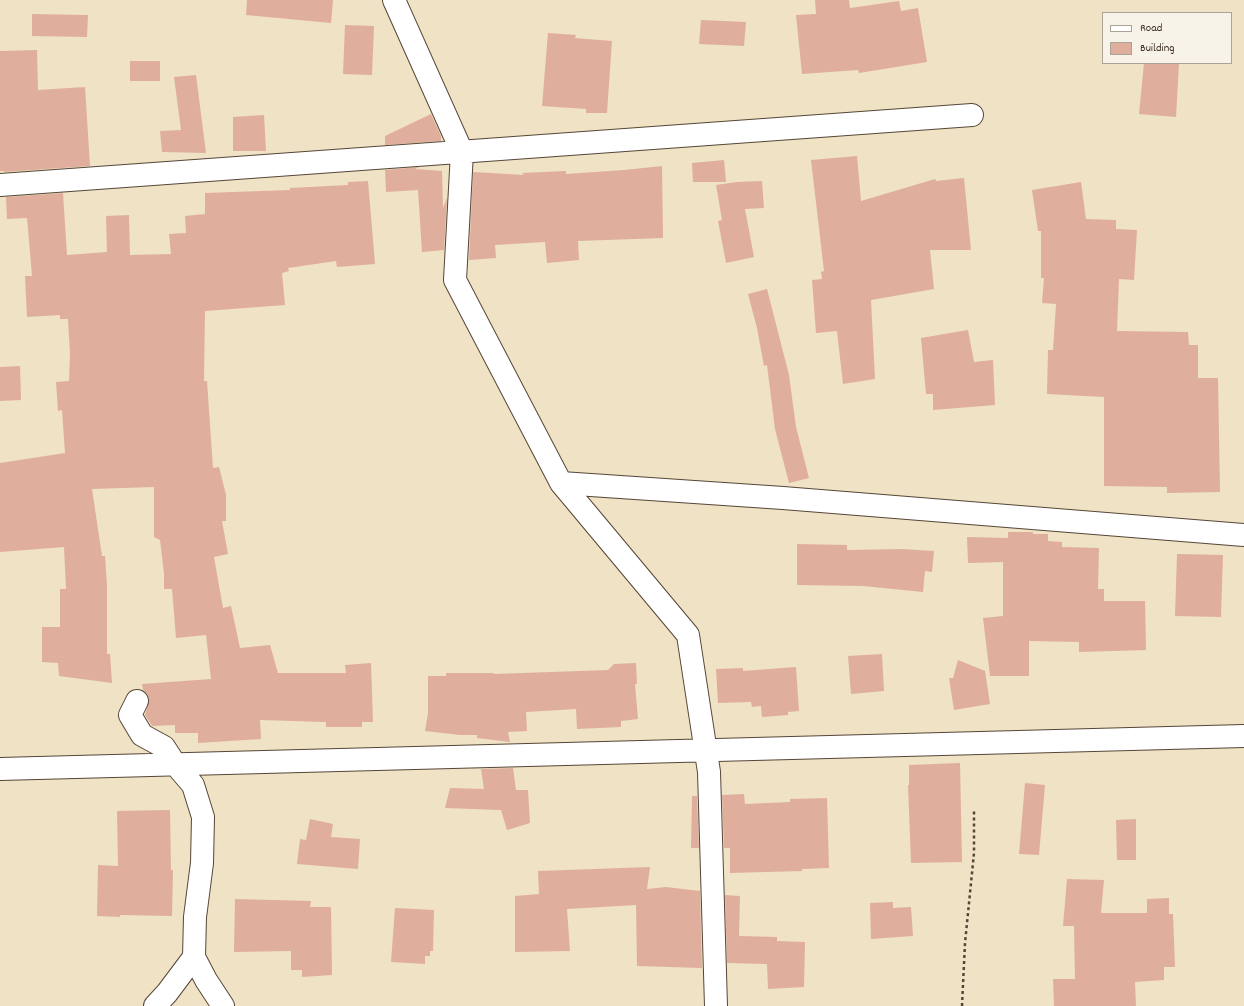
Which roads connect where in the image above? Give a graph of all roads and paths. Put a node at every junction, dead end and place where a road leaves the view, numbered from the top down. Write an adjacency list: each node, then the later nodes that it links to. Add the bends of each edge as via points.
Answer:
1 (394, 0): 3 (street)
2 (972, 115): 3 (street)
3 (462, 152): 4 (street); 5 (street, via 455,280)
4 (0, 185)
5 (561, 483): 6 (street); 9 (street, via 688,635)
6 (1244, 535)
7 (137, 701): 10 (street, via 130,714 142,734 164,746)
8 (1244, 736): 9 (street)
9 (706, 751): 11 (street); 18 (street, via 709,772)
10 (175, 764): 11 (street); 12 (street); 13 (street)
11 (202, 764): 13 (street)
12 (0, 769)
13 (193, 785): 15 (street, via 203,818)
14 (974, 810): 19 (path, via 974,853)
15 (194, 957): 16 (street); 17 (street)
16 (155, 1006)
17 (223, 1006)
18 (716, 1006)
19 (962, 1006)

